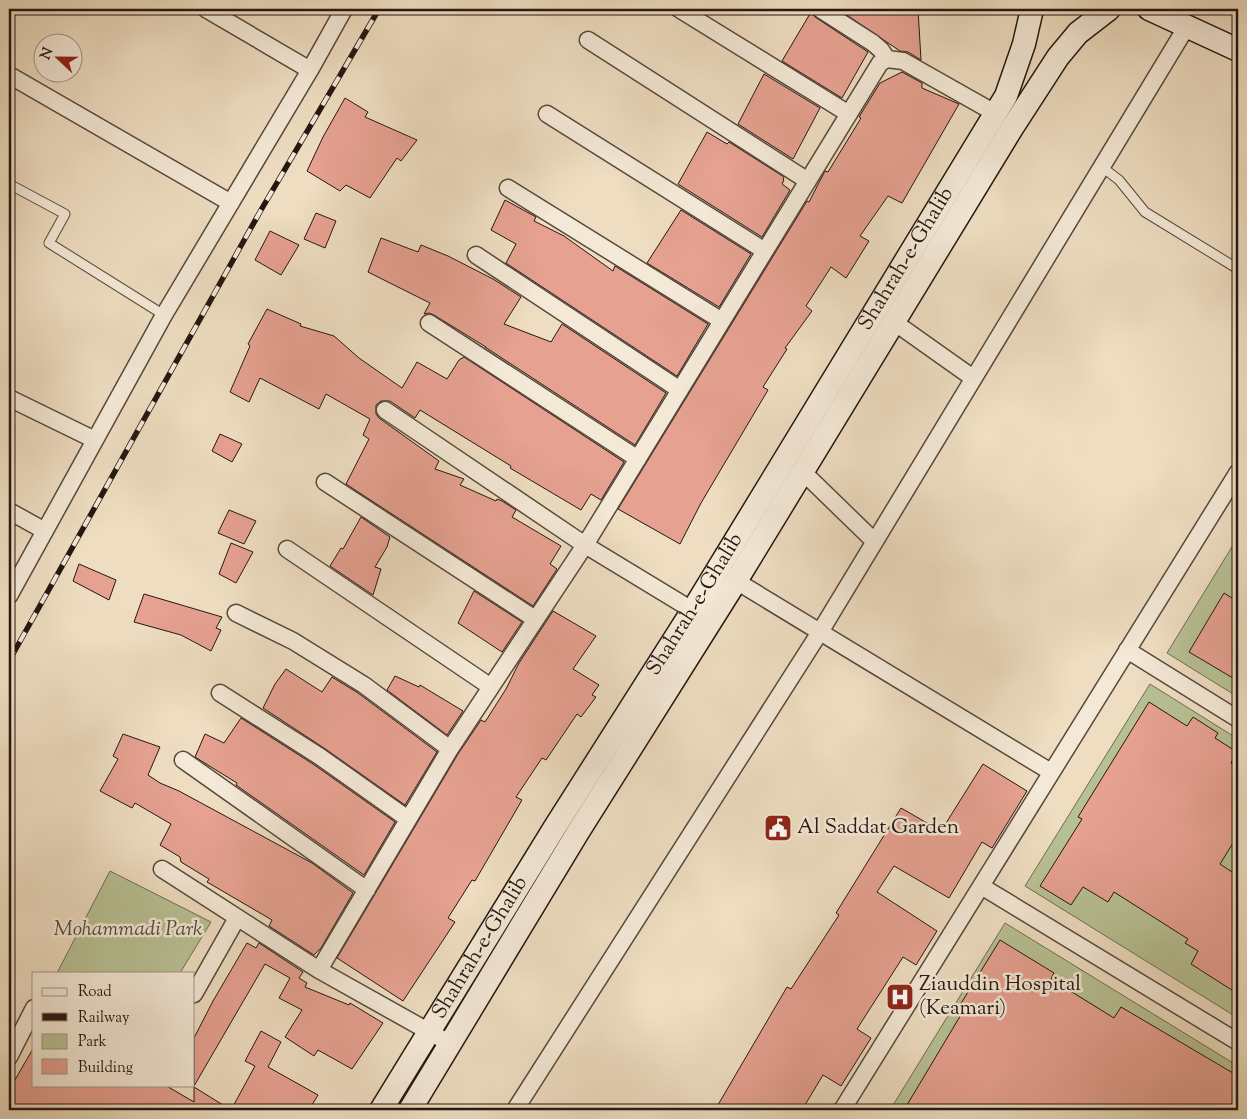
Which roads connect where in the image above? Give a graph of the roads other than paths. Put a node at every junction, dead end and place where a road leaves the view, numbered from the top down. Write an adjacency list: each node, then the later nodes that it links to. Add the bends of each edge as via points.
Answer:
1 (206, 9): 12 (street)
2 (344, 9): 12 (street)
3 (678, 9): 16 (street)
4 (820, 9): 11 (street, via 874,43)
5 (1032, 9): 14 (main road)
6 (1109, 9): 14 (main road, via 1078,33)
7 (1149, 9): 8 (main road)
8 (1187, 26): 10 (main road); 17 (street)
9 (588, 40): 18 (street)
10 (1238, 50)
11 (887, 59): 14 (street, via 903,61); 16 (street, via 880,63)
12 (310, 70): 21 (street)
13 (9, 75): 21 (street)
14 (1004, 112): 27 (main road, Shahrah-e-Ghalib); 47 (main road, Shahrah-e-Ghalib)
15 (548, 114): 22 (street)
16 (849, 114): 18 (street)
17 (1102, 167): 24 (lane, via 1119,180 1145,212); 29 (street)
18 (808, 181): 22 (street)
19 (9, 184): 25 (lane, via 65,214 49,243)
20 (508, 188): 26 (street)
21 (231, 203): 25 (street)
22 (765, 251): 26 (street)
23 (476, 255): 30 (street)
24 (1238, 269)
25 (164, 315): 33 (street)
26 (722, 321): 30 (street)
27 (894, 322): 29 (street); 35 (main road, Shahrah-e-Ghalib)
28 (429, 324): 34 (street)
29 (973, 378): 40 (street)
30 (680, 390): 34 (street)
31 (9, 398): 33 (street)
32 (385, 410): 41 (street)
33 (95, 440): 39 (street)
34 (638, 459): 41 (street)
35 (802, 471): 40 (street); 44 (main road, Shahrah-e-Ghalib)
36 (1238, 472): 50 (street)
37 (325, 482): 48 (street)
38 (9, 511): 39 (street)
39 (45, 531): 43 (street)
40 (874, 541): 49 (street)
41 (585, 545): 47 (street); 48 (street)
42 (287, 549): 51 (street)
43 (14, 575): 45 (street)
44 (736, 581): 47 (main road, Shahrah-e-Ghalib); 49 (street)
45 (9, 596)
46 (236, 613): 54 (street, via 293,642 364,685)
47 (702, 616): 65 (main road, Shahrah-e-Ghalib, via 555,827); 67 (main road, Shahrah-e-Ghalib)
48 (535, 619): 51 (street)
49 (820, 632): 56 (street); 71 (street)
50 (1127, 650): 53 (street); 56 (street)
51 (491, 687): 54 (street)
52 (220, 693): 57 (street, via 319,756)
53 (1238, 719)
54 (450, 749): 57 (street)
55 (183, 760): 60 (street)
56 (1051, 772): 59 (street)
57 (408, 819): 60 (street)
58 (162, 870): 61 (street)
59 (981, 886): 66 (street); 72 (street)
60 (367, 890): 62 (street)
61 (237, 918): 62 (street); 63 (street)
62 (319, 970): 65 (street)
63 (195, 992)
64 (32, 1012): 68 (street)
65 (429, 1031): 67 (street); 69 (main road, Shahrah-e-Ghalib)
66 (1238, 1042)
67 (452, 1044): 70 (main road, Shahrah-e-Ghalib)
68 (9, 1057)
69 (381, 1110)
70 (410, 1110)
71 (515, 1110)
72 (842, 1110)

